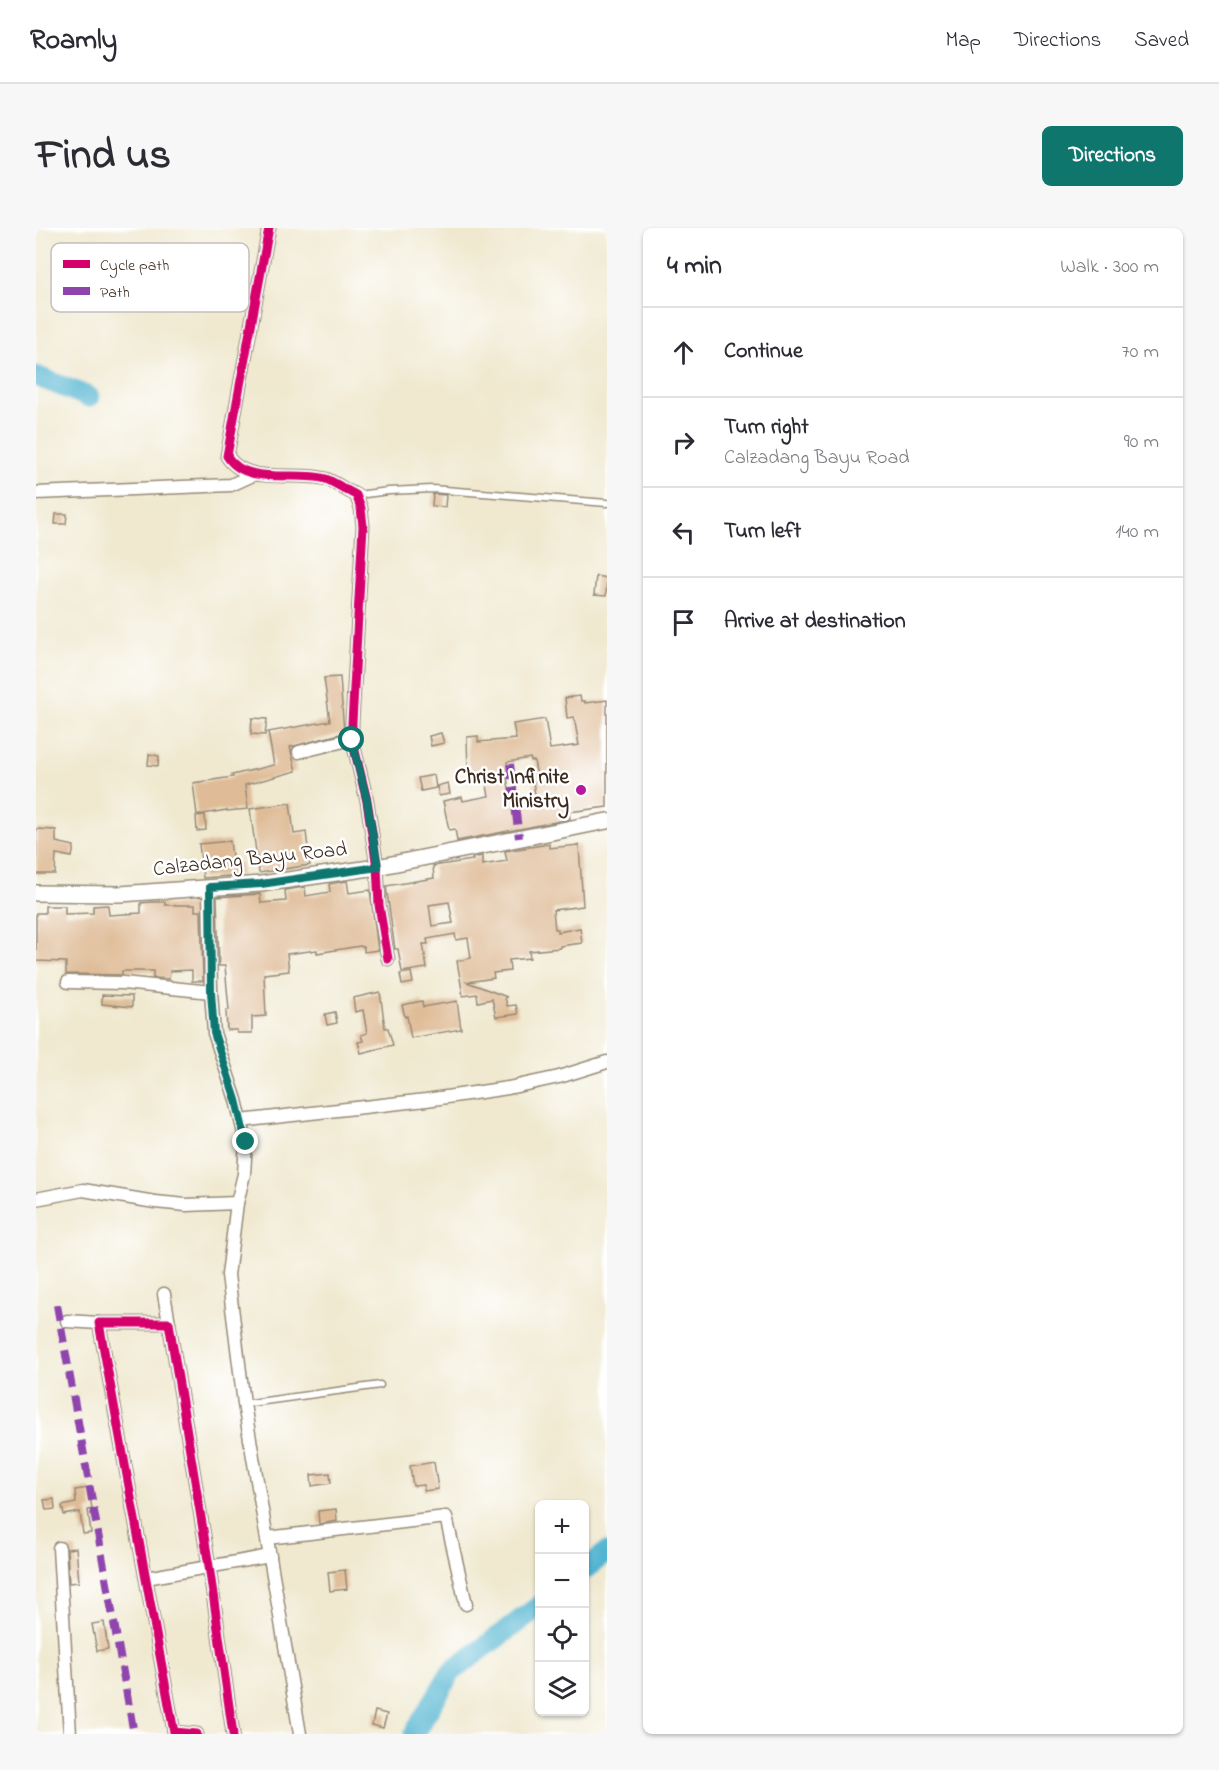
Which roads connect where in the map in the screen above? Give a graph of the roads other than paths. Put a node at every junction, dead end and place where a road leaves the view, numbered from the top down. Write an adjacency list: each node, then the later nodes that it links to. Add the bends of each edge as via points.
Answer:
1 (269, 228): 2 (street, via 227,456 232,464)
2 (255, 474): 3 (street, via 231,485); 4 (street, via 326,479)
3 (36, 493)
4 (356, 495): 5 (lane, via 432,489); 6 (street, via 363,526)
5 (607, 503)
6 (352, 740): 7 (street); 9 (street)
7 (298, 752)
8 (607, 821): 9 (street, Calzadang Bayu Road)
9 (378, 867): 10 (street, Calzadang Bayu Road, via 261,884); 12 (street, via 379,904)
10 (210, 887): 11 (street, Calzadang Bayu Road, via 120,894); 14 (street)
11 (36, 893)
12 (388, 959)
13 (68, 982): 14 (street, via 123,982)
14 (211, 992): 16 (street, via 214,1033)
15 (607, 1062): 16 (street, via 508,1088)
16 (241, 1121): 18 (street, via 246,1162)
17 (36, 1199): 18 (street, via 83,1190 186,1205)
18 (237, 1203): 24 (street, via 228,1275)
19 (164, 1294): 22 (street)
20 (67, 1320): 21 (street)
21 (99, 1323): 22 (street); 29 (street)
22 (169, 1323): 28 (street)
23 (380, 1385): 24 (lane)
24 (244, 1404): 25 (street)
25 (267, 1538): 27 (street); 30 (street, via 446,1517)
26 (59, 1548): 31 (street)
27 (270, 1556): 28 (street); 34 (street)
28 (208, 1566): 29 (street); 33 (street)
29 (146, 1578): 32 (street, via 174,1732)
30 (466, 1604)
31 (70, 1734)
32 (196, 1734)
33 (233, 1734)
34 (300, 1734)

